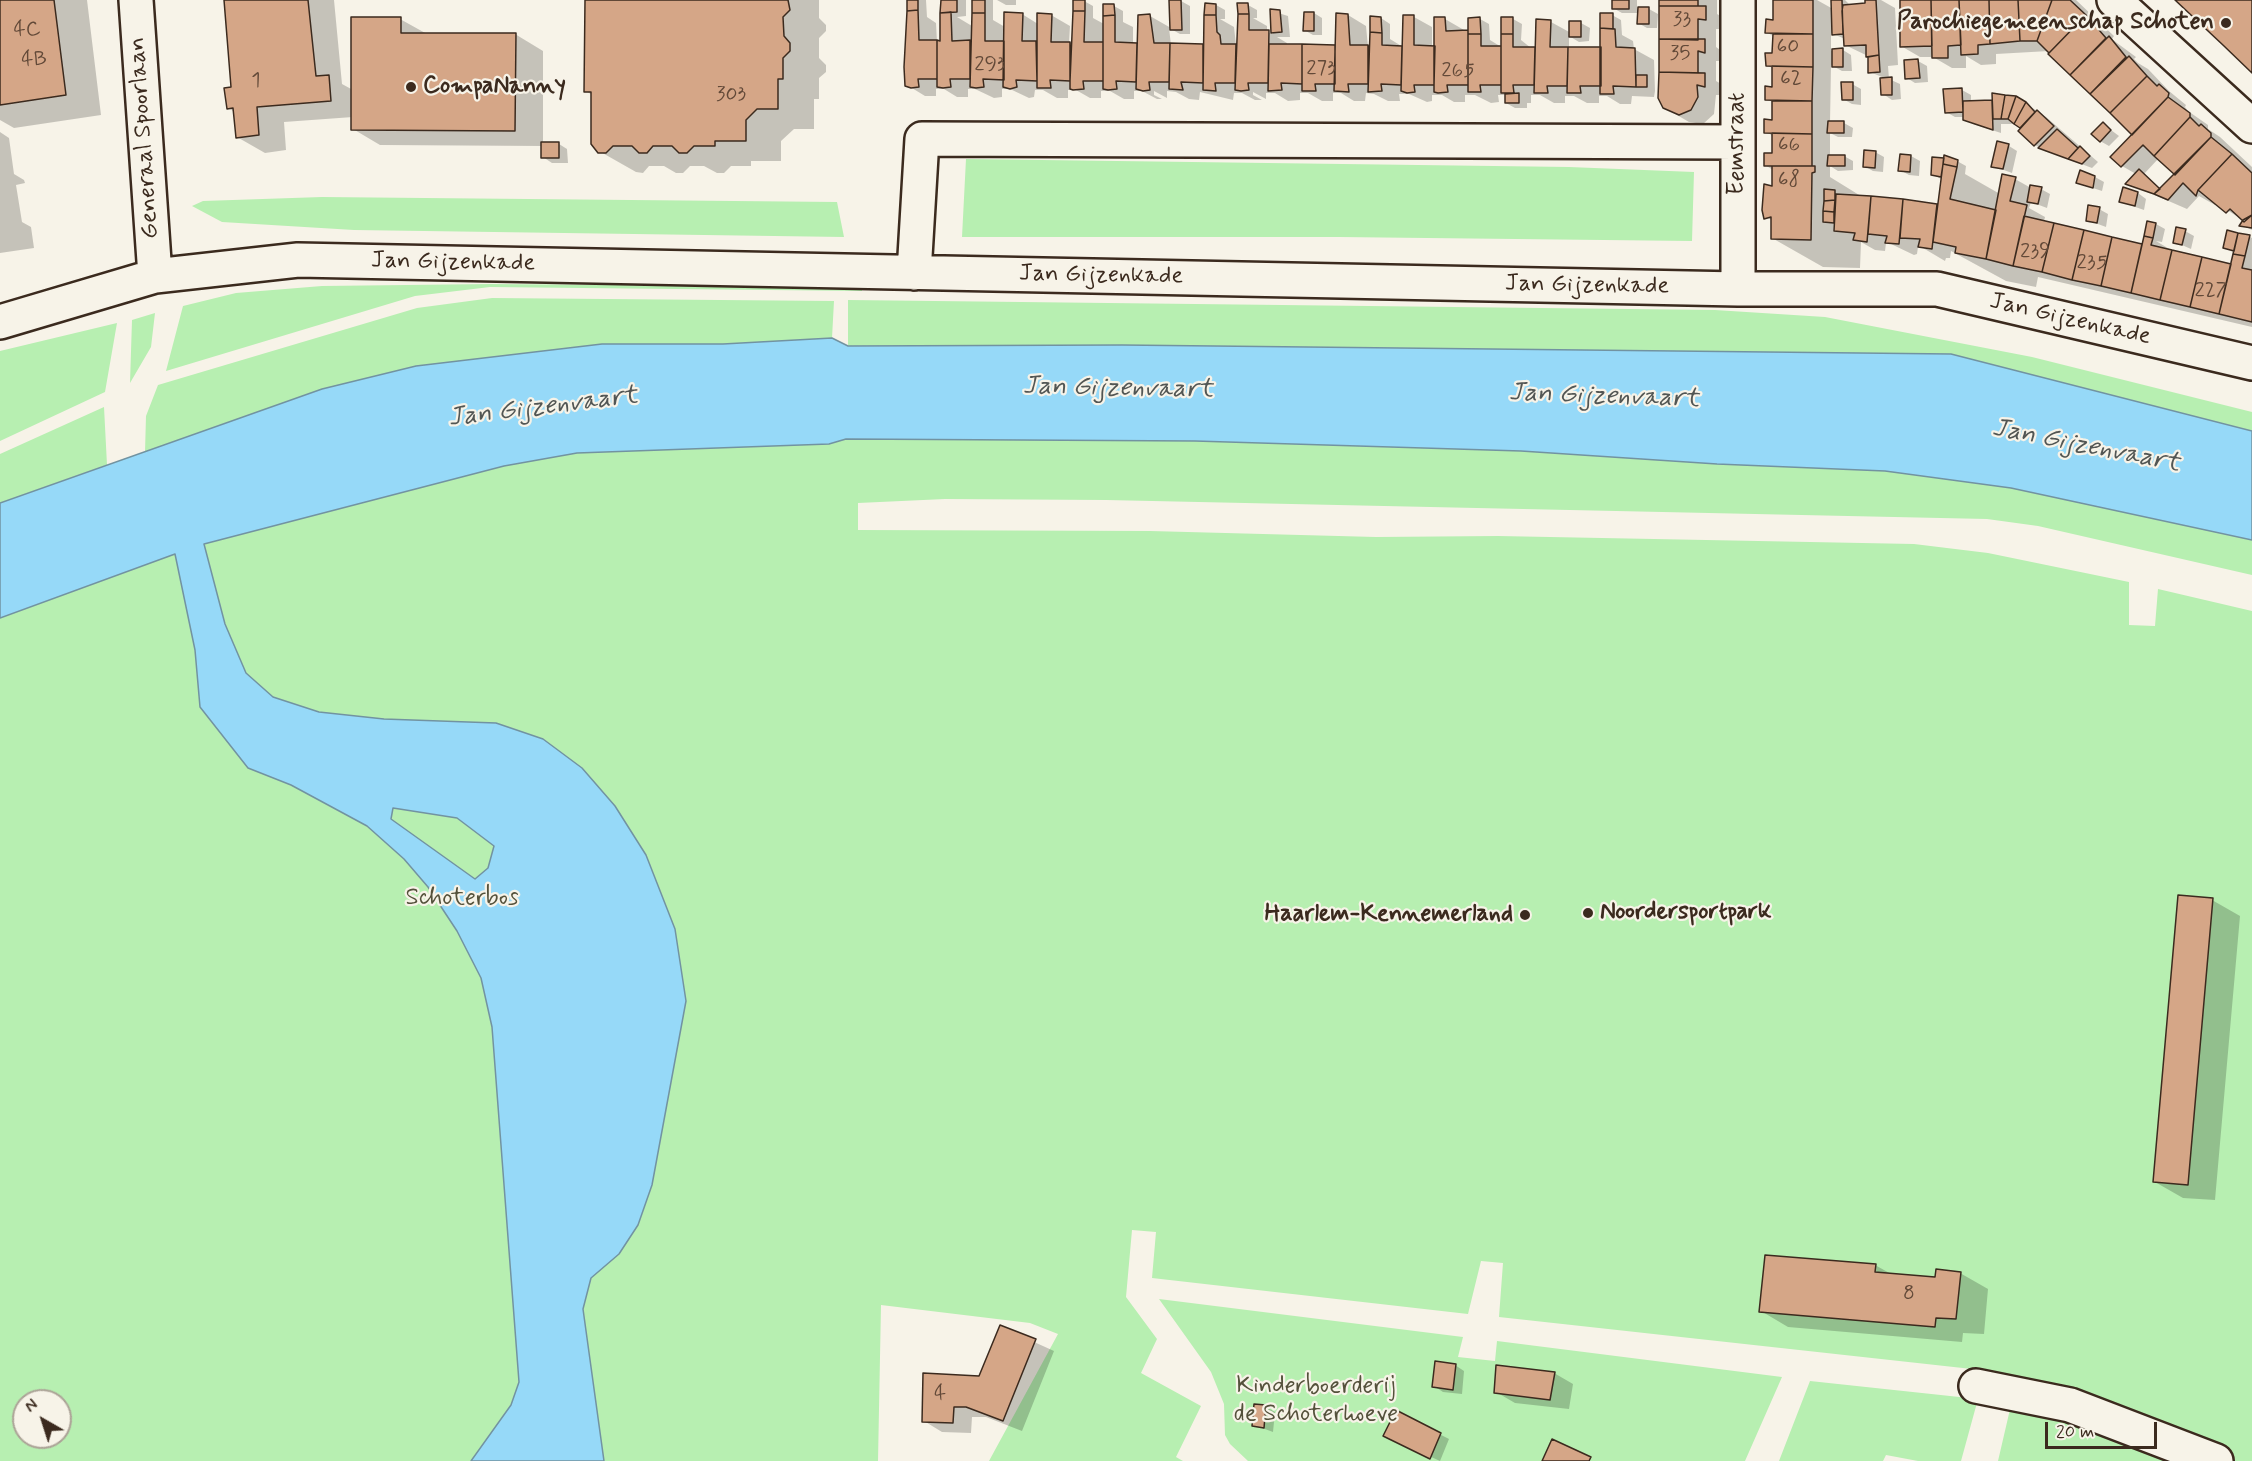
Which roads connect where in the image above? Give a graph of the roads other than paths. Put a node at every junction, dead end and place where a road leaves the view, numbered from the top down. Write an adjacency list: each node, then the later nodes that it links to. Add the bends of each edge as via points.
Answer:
1 (136, 0): 7 (street, Generaal Spoorlaan)
2 (1738, 0): 5 (street, Eemstraat)
3 (2114, 0): 4 (street)
4 (2252, 126)
5 (1738, 142): 6 (street, via 922,139); 8 (street, Eemstraat)
6 (914, 273): 7 (street, Jan Gijzenkade, via 298,260); 8 (street, Jan Gijzenkade)
7 (155, 276): 9 (street, Jan Gijzenkade)
8 (1738, 289): 10 (street, Jan Gijzenkade, via 1937,289)
9 (0, 322)
10 (2252, 363)
11 (1976, 1386): 12 (street, via 2070,1405)
12 (2216, 1461)

